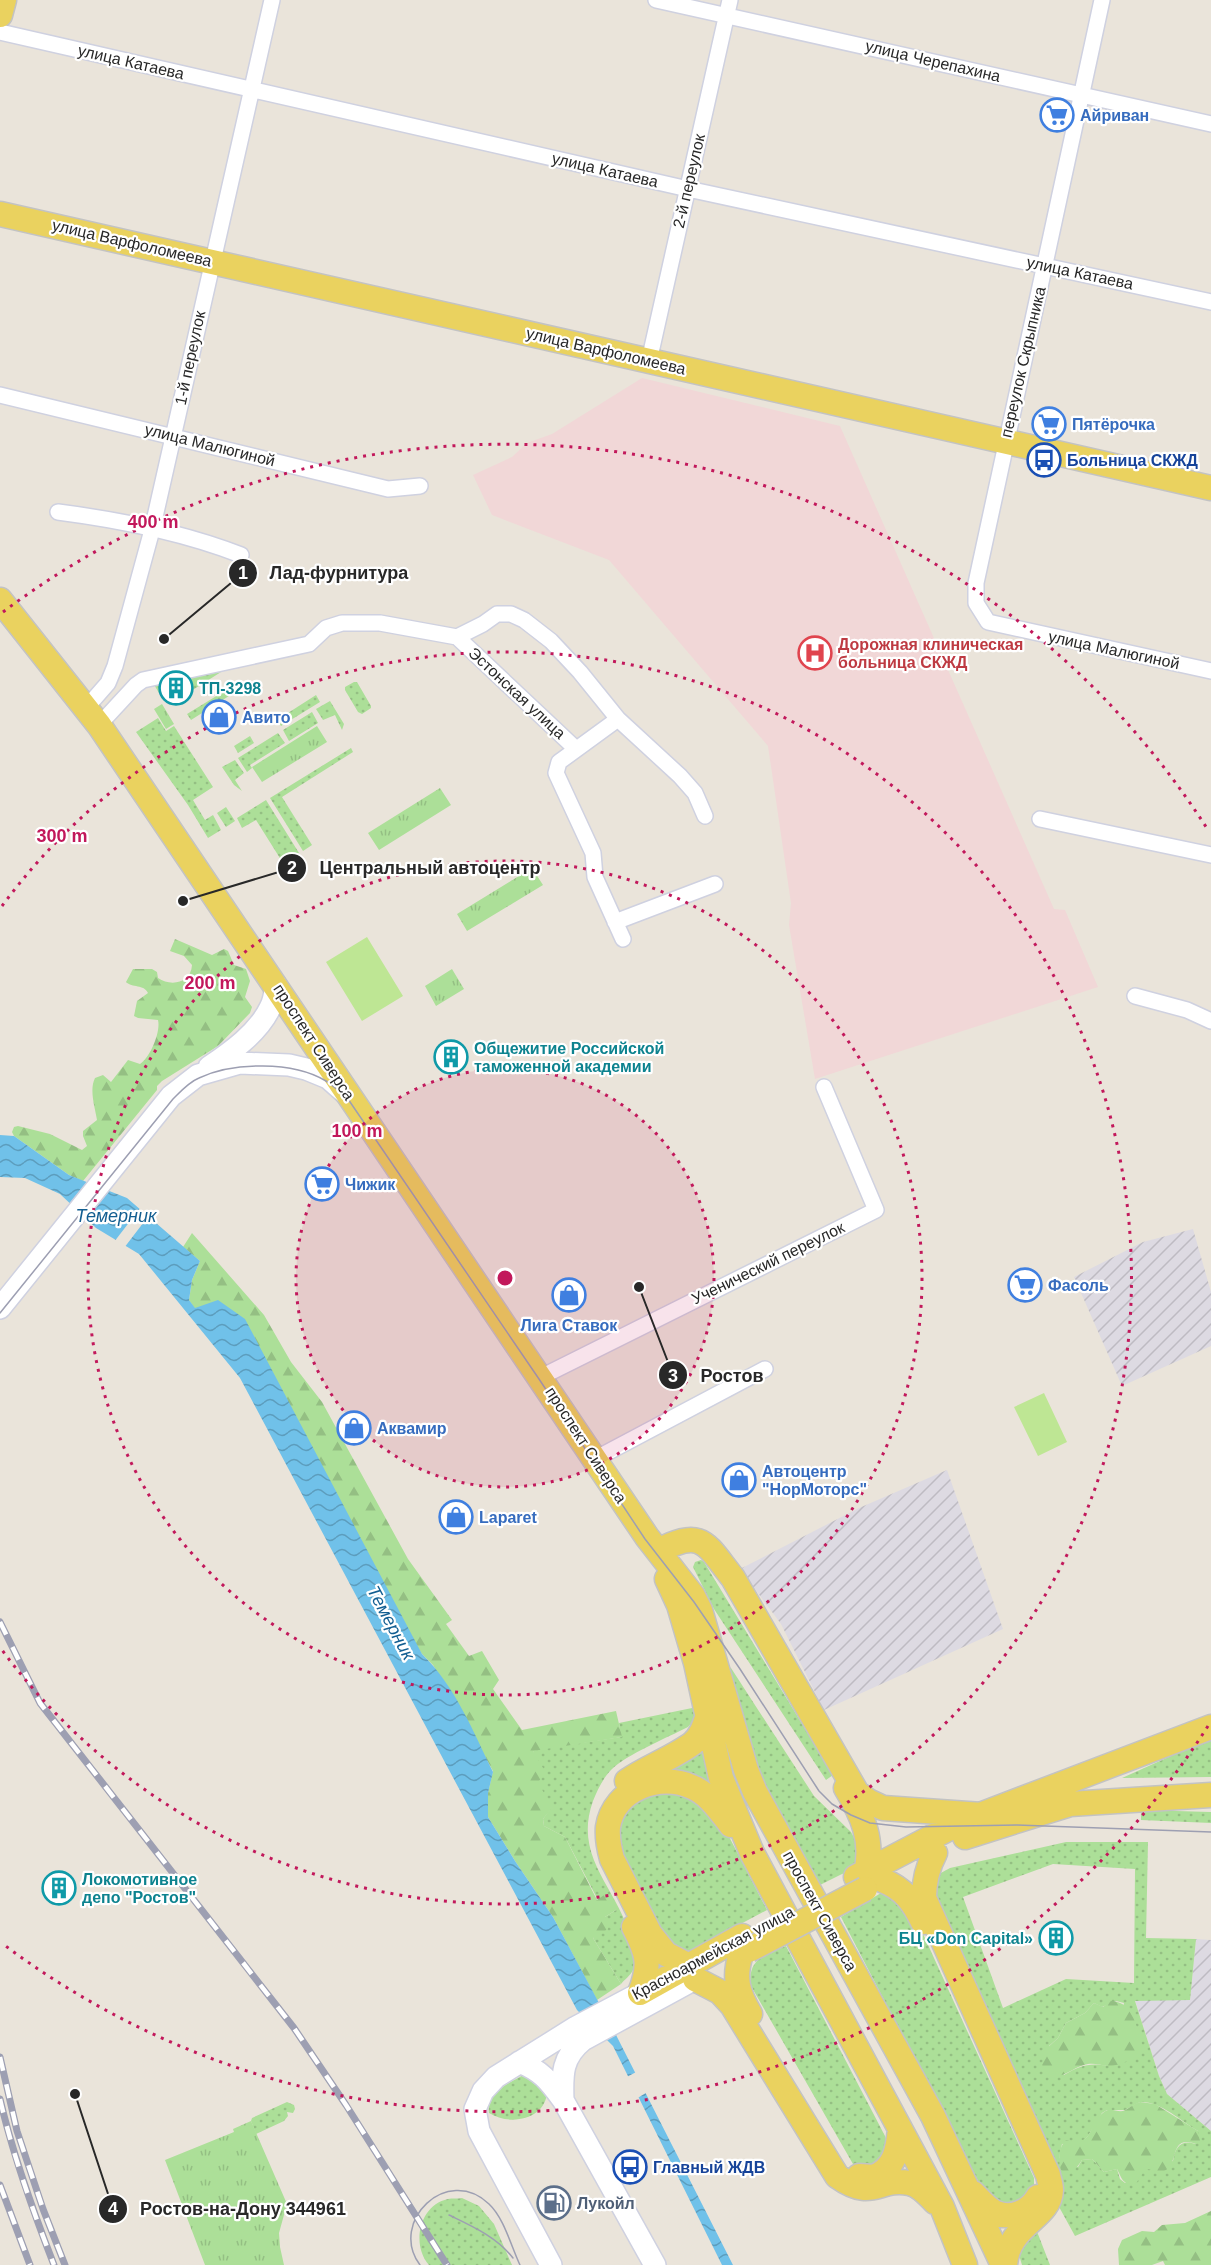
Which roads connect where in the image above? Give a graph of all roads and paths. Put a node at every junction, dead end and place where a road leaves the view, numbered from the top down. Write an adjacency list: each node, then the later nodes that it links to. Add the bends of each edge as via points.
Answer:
1 (4, 0): 6 (main road)
2 (272, 0): 9 (street, 1-й переулок)
3 (656, 0): 7 (street, улица Черепахина)
4 (730, 0): 7 (street, 2-й переулок)
5 (1102, 0): 10 (street, переулок Скрыпника)
6 (0, 15)
7 (726, 15): 10 (street, улица Черепахина); 12 (street, 2-й переулок)
8 (0, 32): 9 (street, улица Катаева)
9 (253, 90): 12 (street, улица Катаева); 14 (street, 1-й переулок)
10 (1081, 94): 11 (street, улица Черепахина); 15 (street, переулок Скрыпника)
11 (1211, 124)
12 (688, 189): 15 (street, улица Катаева); 17 (street, 2-й переулок)
13 (0, 214): 14 (main road, улица Варфоломеева)
14 (211, 261): 17 (main road, улица Варфоломеева); 19 (street, 1-й переулок)
15 (1045, 265): 16 (street, улица Катаева); 20 (street, переулок Скрыпника)
16 (1211, 302)
17 (649, 361): 20 (main road, улица Варфоломеева)
18 (0, 395): 19 (street, улица Малюгиной)
19 (174, 435): 21 (street, улица Малюгиной, via 388,489); 24 (street, 1-й переулок)
20 (1005, 442): 22 (main road, улица Варфоломеева); 26 (street, переулок Скрыпника)
21 (420, 486)
22 (1211, 488)
23 (57, 512): 24 (street)
24 (152, 530): 25 (street, via 179,534); 30 (street, 1-й переулок, via 115,666)
25 (241, 555)
26 (976, 583): 29 (street, улица Малюгиной, via 976,603 988,622)
27 (0, 600): 30 (main road, проспект Сиверса)
28 (457, 637): 30 (street, via 381,623 342,623 330,626 309,644 143,680); 31 (street, via 496,614 511,614 524,620 551,641); 32 (street, Эстонская улица)
29 (1211, 671)
30 (93, 716): 39 (main road, проспект Сиверса)
31 (618, 719): 32 (street, Эстонская улица); 33 (street, via 688,784)
32 (576, 749): 37 (street, Эстонская улица, via 559,762 556,773 593,853 595,877)
33 (705, 816)
34 (1040, 819): 35 (street)
35 (1211, 855)
36 (715, 884): 37 (street)
37 (615, 922): 38 (street, Эстонская улица)
38 (623, 939)
39 (276, 985): 42 (main road, проспект Сиверса); 44 (main road, via 265,1016 233,1049)
40 (1136, 996): 41 (street)
41 (1211, 1021)
42 (308, 1033): 43 (main road, via 303,1051); 46 (main road, проспект Сиверса)
43 (289, 1065): 44 (main road, via 240,1063); 46 (main road, via 328,1078)
44 (198, 1075): 47 (main road, via 171,1096)
45 (824, 1087): 49 (street, Ученический переулок, via 876,1210)
46 (350, 1097): 49 (main road, проспект Сиверса)
47 (0, 1308)
48 (765, 1369): 50 (street)
49 (541, 1377): 50 (main road, проспект Сиверса)
50 (595, 1459): 51 (main road, проспект Сиверса)
51 (657, 1551): 52 (main road, via 680,1540 696,1540 709,1547); 53 (main road, проспект Сиверса, via 686,1625); 67 (main road, проспект Сиверса, via 700,1610 754,1792 933,2116)
52 (721, 1563): 56 (main road, via 857,1793 883,1808); 59 (main road, via 859,1812 869,1842)
53 (707, 1718): 57 (main road, проспект Сиверса, via 721,1778); 62 (main road, via 693,1742 618,1788 599,1822 603,1866 648,1958 648,1972)
54 (1211, 1727): 56 (main road, Красноармейская улица)
55 (1211, 1795): 58 (main road, Красноармейская улица, via 1070,1804 964,1837)
56 (982, 1815): 59 (main road, Красноармейская улица, via 959,1823)
57 (752, 1853): 61 (main road, via 714,1803 693,1787 659,1780 645,1784 617,1806 609,1825 612,1859 650,1934 666,1954); 66 (main road, проспект Сиверса)
58 (935, 1853): 59 (main road, Красноармейская улица); 72 (main road, via 926,1874 924,1898 1048,2175 1051,2190 1048,2203 1038,2216 1015,2236)
59 (867, 1879): 60 (main road, Красноармейская улица); 67 (main road, via 896,1886 916,1906 1041,2182 1036,2201 1022,2212 1010,2215 985,2206)
60 (744, 1947): 61 (main road, Красноармейская улица); 66 (main road, via 736,1972 741,1998 845,2167 864,2177 879,2175 893,2163)
61 (692, 1973): 62 (main road, Красноармейская улица); 68 (main road, via 732,2005 837,2176 862,2188 910,2183)
62 (635, 2001): 63 (main road, Красноармейская улица)
63 (579, 2034): 64 (main road, Красноармейская улица); 65 (main road, via 564,2063)
64 (519, 2062): 65 (main road, via 546,2077); 69 (main road, Красноармейская улица, via 483,2091 476,2109 479,2131)
65 (563, 2100): 70 (main road)
66 (900, 2129): 68 (main road, проспект Сиверса)
67 (968, 2188): 72 (main road, проспект Сиверса)
68 (942, 2207): 71 (main road, проспект Сиверса)
69 (551, 2265)
70 (656, 2265)
71 (965, 2265)
72 (1004, 2265)

